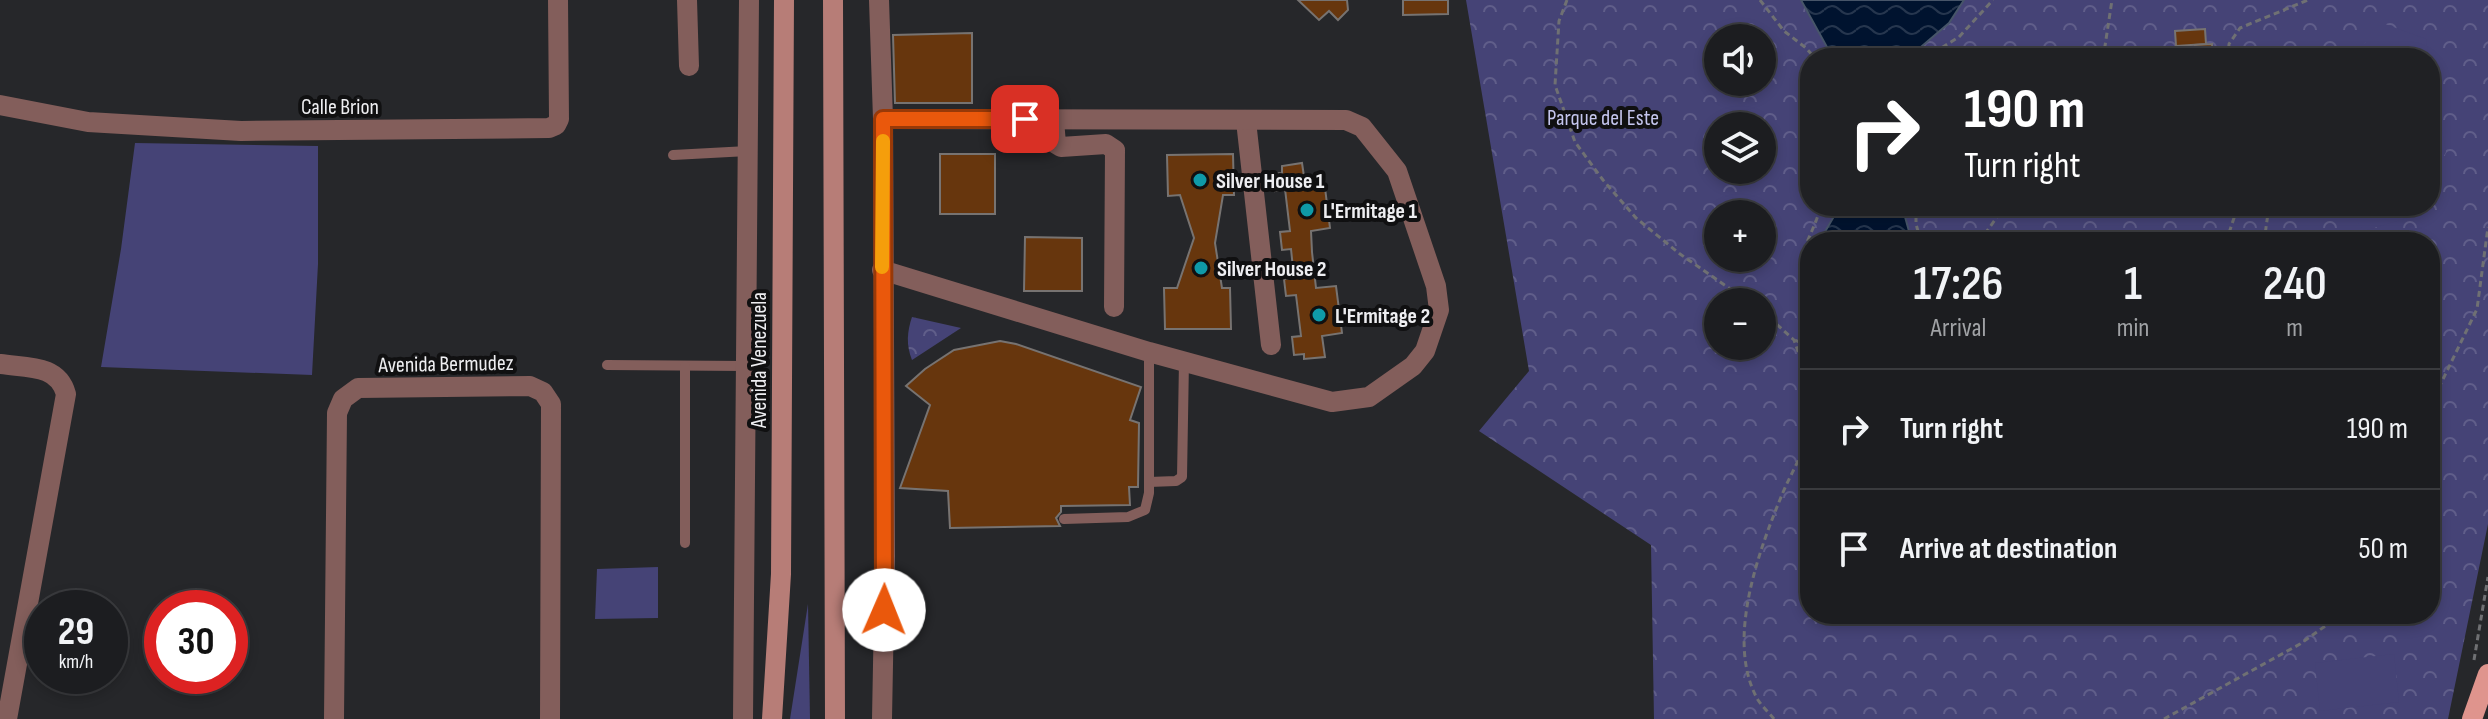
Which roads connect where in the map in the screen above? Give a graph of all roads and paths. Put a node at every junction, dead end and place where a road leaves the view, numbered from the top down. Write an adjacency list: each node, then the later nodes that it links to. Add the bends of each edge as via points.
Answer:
1 (558, 0): 17 (street, Calle Brion, via 559,119 549,128 225,130 88,122)
2 (687, 0): 16 (street)
3 (749, 0): 21 (street, Avenida Venezuela)
4 (784, 0): 52 (street, Avenida Venezuela, via 781,574)
5 (833, 0): 53 (street)
6 (879, 0): 18 (street)
7 (1567, 0): 27 (path, via 1559,21 1555,85 1575,142 1636,218)
8 (1760, 0): 12 (path, via 1784,31)
9 (1993, 0): 13 (path, via 1959,37)
10 (2112, 0): 14 (path)
11 (2308, 0): 15 (path, via 2240,28)
12 (1806, 48)
13 (1941, 48)
14 (2104, 48)
15 (2229, 48)
16 (689, 66)
17 (0, 105)
18 (883, 119): 19 (street); 25 (street)
19 (1054, 120): 20 (street); 28 (street, via 1056,144 1061,147 1106,144 1115,150)
20 (1246, 121): 32 (street); 35 (street, via 1346,120 1362,127 1397,171 1436,286 1439,310 1425,351 1413,366 1369,397 1332,402)
21 (748, 151): 22 (lane); 39 (street, Avenida Venezuela)
22 (673, 155)
23 (2488, 227): 40 (path, via 2477,309)
24 (1800, 259): 26 (path)
25 (882, 270): 33 (street); 54 (street)
26 (1800, 286)
27 (1729, 288)
28 (1114, 307)
29 (1776, 324): 30 (path)
30 (1794, 340): 31 (path); 34 (path)
31 (1800, 343)
32 (1271, 345)
33 (1149, 352): 35 (street); 42 (lane)
34 (1800, 357)
35 (1184, 361): 42 (lane, via 1182,477)
36 (0, 364): 48 (street, via 55,373 66,394)
37 (607, 365): 38 (lane)
38 (685, 366): 39 (lane); 44 (lane)
39 (746, 366): 51 (street, Avenida Venezuela)
40 (2440, 385)
41 (1800, 458): 55 (path, via 1760,547 1747,622 1745,659 1758,699)
42 (1149, 482): 43 (lane, via 1145,510 1128,517)
43 (1064, 519)
44 (685, 543)
45 (2488, 577): 47 (path, via 2469,687)
46 (2328, 624): 56 (path)
47 (2485, 682): 57 (main road)
48 (7, 719)
49 (334, 719): 50 (street, Avenida Bermudez, via 337,413 343,399 358,388 530,386 551,404)
50 (550, 719)
51 (743, 719)
52 (772, 719)
53 (835, 719)
54 (882, 719)
55 (1774, 719)
56 (2164, 719)
57 (2472, 719)

